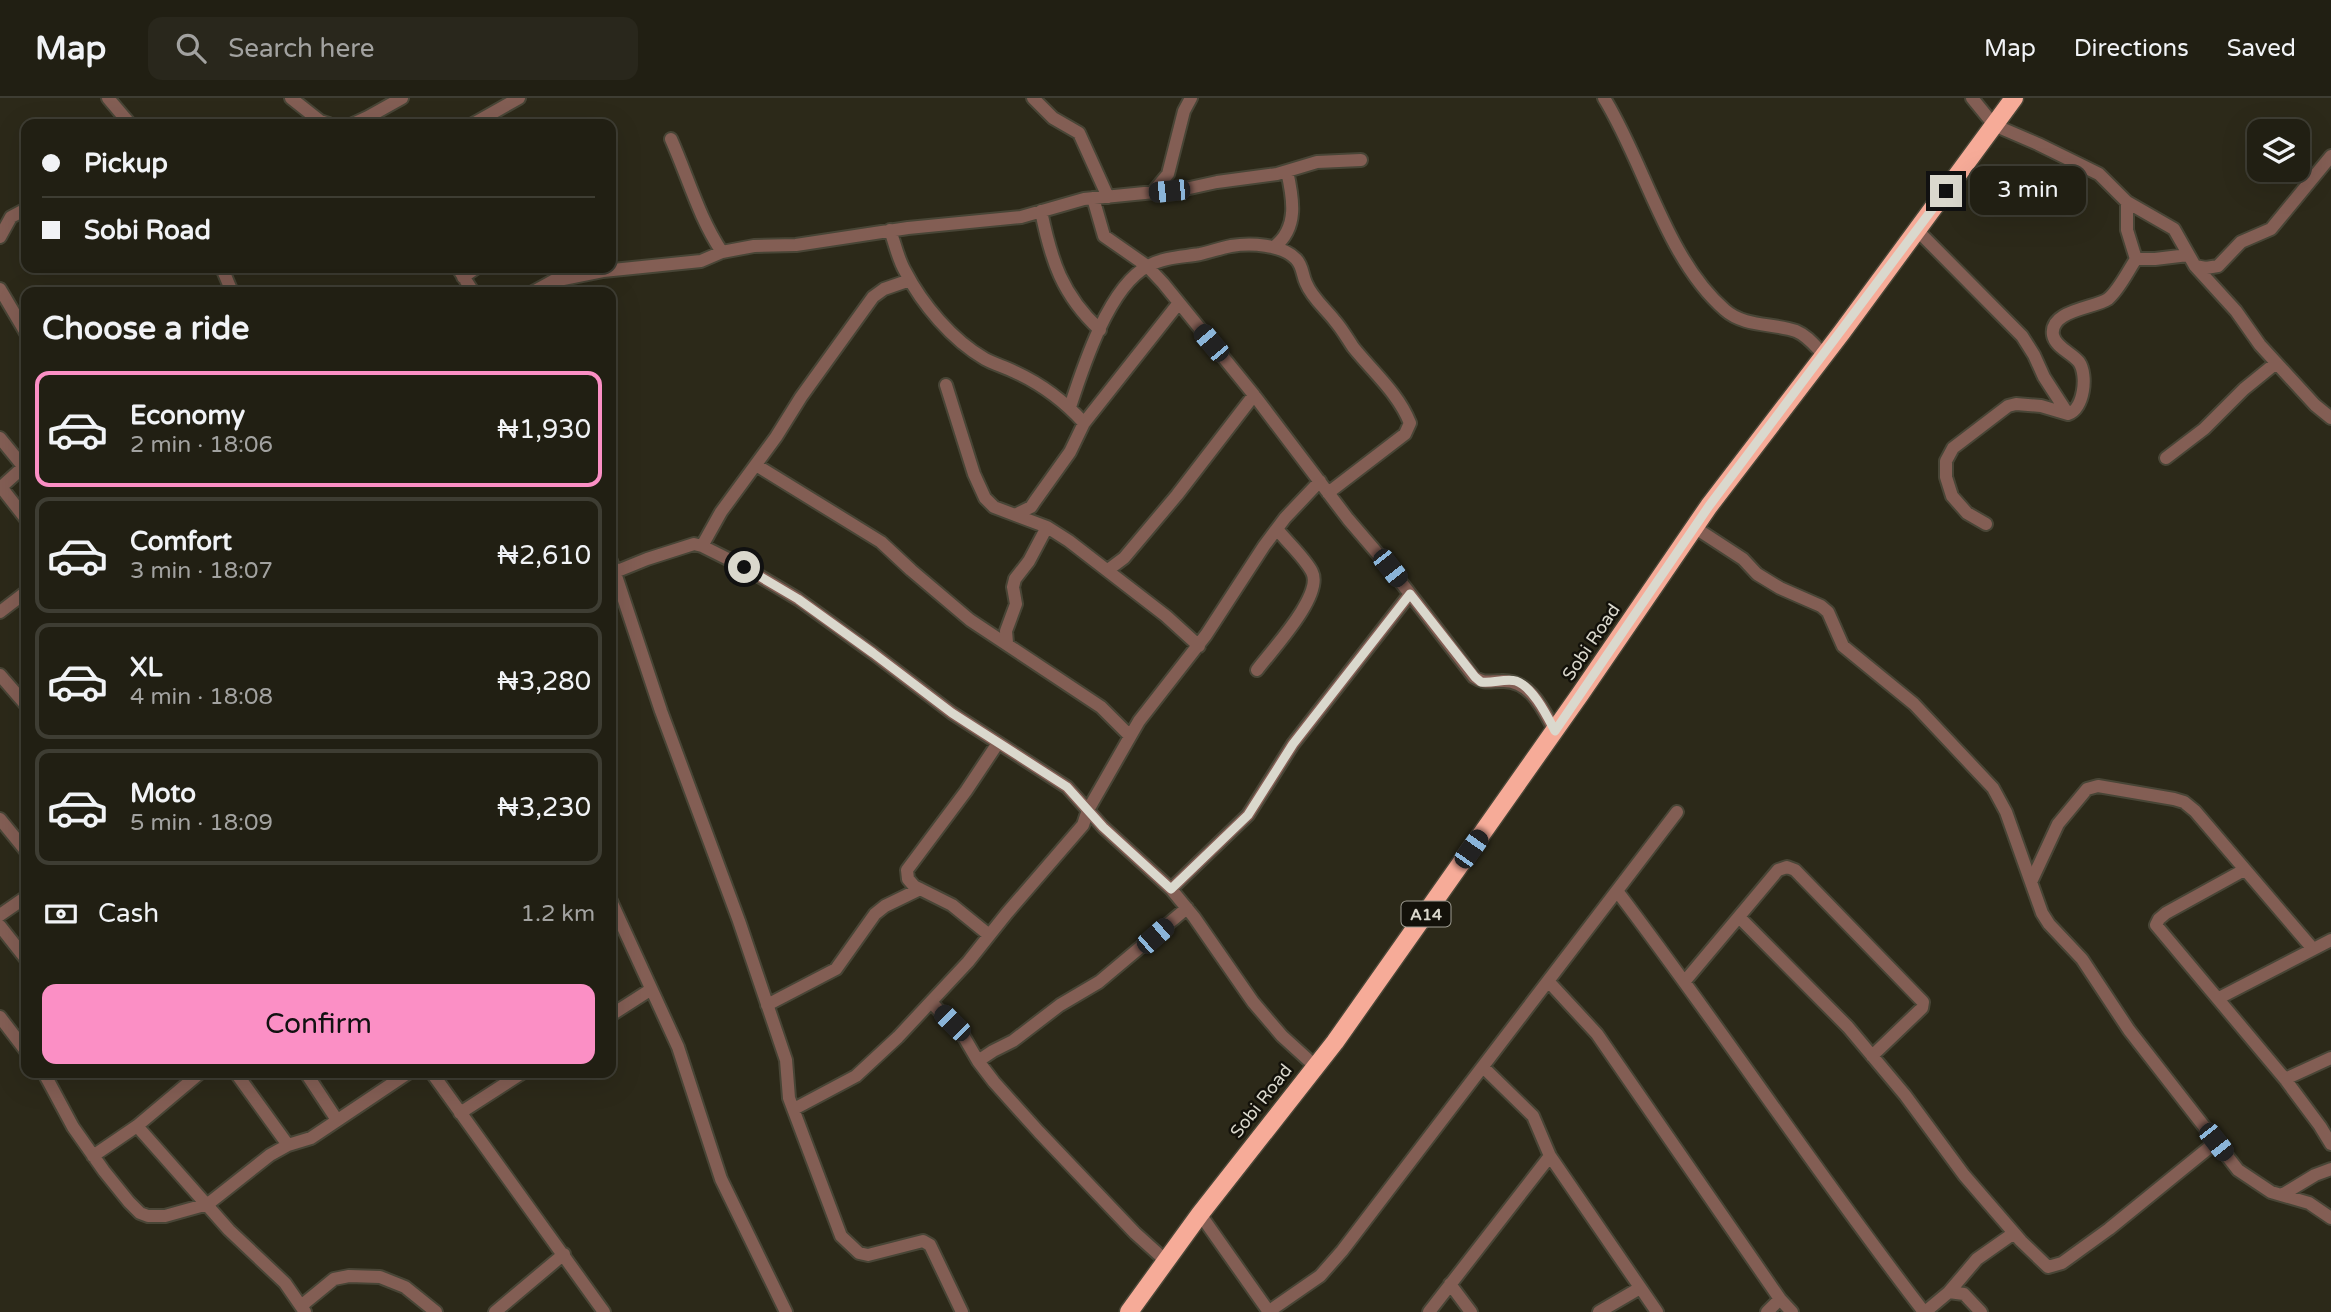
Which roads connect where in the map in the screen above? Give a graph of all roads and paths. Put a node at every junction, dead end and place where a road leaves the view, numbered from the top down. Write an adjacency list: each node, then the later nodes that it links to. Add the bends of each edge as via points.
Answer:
1 (108, 98): 10 (street)
2 (291, 98): 11 (street)
3 (519, 98): 14 (street)
4 (1033, 98): 21 (street, via 1053,118 1079,133)
5 (1191, 98): 20 (street, via 1168,174)
6 (1604, 98): 42 (street, via 1700,284 1736,318 1796,331)
7 (1972, 98): 15 (street)
8 (2014, 98): 15 (highway, Sobi Road / A14)
9 (397, 101): 12 (street); 13 (street)
10 (126, 119)
11 (317, 119)
12 (375, 119)
13 (388, 119)
14 (482, 119)
15 (1994, 125): 23 (street, via 2099,174); 27 (highway, Sobi Road / A14)
16 (671, 139): 30 (street)
17 (2331, 156): 32 (street, via 2271,229 2241,242 2218,266 2207,268)
18 (1360, 160): 19 (street, via 1317,162)
19 (1287, 171): 20 (street); 29 (street, via 1294,211 1283,240)
20 (1153, 192): 21 (street)
21 (1108, 197): 22 (street)
22 (1093, 198): 24 (street); 33 (street, via 1104,236)
23 (2127, 202): 31 (street, via 2127,230); 32 (street, via 2174,229)
24 (1041, 211): 26 (street); 41 (street, via 1050,254 1065,285 1079,309)
25 (21, 212): 28 (street, via 11,217)
26 (890, 230): 30 (street); 36 (street)
27 (1917, 230): 42 (highway, Sobi Road / A14); 47 (street, via 2022,336)
28 (0, 237)
29 (1274, 247): 33 (street, via 1244,244); 57 (street, via 1296,258 1312,294 1388,386 1410,423 1405,434)
30 (722, 252): 34 (street, via 701,261)
31 (2136, 259): 32 (street); 47 (street, via 2107,299 2068,313 2054,328 2057,342 2082,370 2080,405)
32 (2192, 260): 43 (street)
33 (1147, 266): 39 (street); 41 (street, via 1118,294)
34 (616, 270)
35 (593, 273): 37 (street)
36 (910, 280): 46 (street, via 968,347); 53 (street, via 873,297)
37 (542, 287)
38 (0, 289): 40 (street)
39 (1178, 304): 45 (street); 49 (street)
40 (21, 325)
41 (1100, 330): 46 (street)
42 (1824, 355): 63 (highway, Sobi Road / A14)
43 (2276, 363): 48 (street); 51 (street)
44 (946, 385): 60 (street, via 985,498)
45 (1254, 395): 55 (street); 66 (street)
46 (1070, 407): 49 (street)
47 (2068, 414): 61 (street, via 2008,406 1953,448 1945,461 1952,496 1967,513)
48 (2331, 418)
49 (1084, 423): 58 (street, via 1070,452)
50 (0, 438): 52 (street)
51 (2166, 458)
52 (21, 464)
53 (755, 465): 65 (street); 74 (street, via 881,542 970,620)
54 (21, 468): 56 (street)
55 (1320, 481): 57 (street); 64 (street)
56 (1, 488): 59 (street)
57 (1328, 493): 71 (street)
58 (1031, 507): 60 (street); 62 (street)
59 (21, 513)
60 (1015, 515): 62 (street)
61 (1986, 524)
62 (1042, 525): 68 (street); 74 (street, via 1029,561 1015,579 1016,604 1006,631)
63 (1694, 527): 79 (highway, Sobi Road / A14); 87 (street, via 1743,559 1757,574 1828,612 1843,646 1914,705 1993,789)
64 (1277, 529): 75 (street); 76 (street, via 1313,573 1315,583 1300,615)
65 (702, 546): 67 (street, via 694,544); 81 (street, via 798,599)
66 (1124, 558): 68 (street); 70 (street)
67 (616, 565)
68 (1108, 569): 70 (street)
69 (616, 575): 106 (street)
70 (1125, 583): 75 (street)
71 (1410, 594): 79 (street, via 1475,677 1481,682 1515,681 1523,686); 89 (street, via 1293,744 1248,815)
72 (21, 596): 73 (street)
73 (0, 612)
74 (1007, 643): 80 (street, via 1101,707)
75 (1199, 646): 80 (street)
76 (1257, 670)
77 (0, 674): 78 (street)
78 (21, 699)
79 (1555, 731): 113 (highway, Sobi Road / A14)
80 (1130, 736): 82 (street)
81 (998, 743): 82 (street, via 1067,787); 88 (street, via 907,870 908,878)
82 (1088, 810): 89 (street); 97 (street, via 1083,825)
83 (1677, 812): 90 (street)
84 (0, 819): 85 (street)
85 (21, 845)
86 (2244, 870): 87 (street, via 2184,802 2098,786 2087,789 2058,824); 99 (street); 104 (street, via 2158,919 2157,925)
87 (2031, 882): 127 (street, via 2049,924 2082,959 2129,1030)
88 (920, 889): 97 (street, via 952,905); 106 (street, via 875,915 836,970)
89 (1171, 889): 92 (street)
90 (1617, 891): 101 (street); 102 (street)
91 (21, 900): 94 (street)
92 (1187, 908): 112 (street, via 1099,982); 113 (street, via 1253,1002)
93 (616, 912): 103 (street)
94 (0, 915)
95 (1740, 918): 101 (street); 110 (street); 110 (street, via 1778,870 1795,870 1904,983 1923,1005)
96 (0, 926): 100 (street)
97 (989, 935): 105 (street)
98 (2331, 940): 99 (street)
99 (2313, 949): 104 (street)
100 (21, 953)
101 (1685, 981): 158 (street)
102 (1549, 982): 114 (street); 143 (street, via 1604,1044)
103 (650, 990): 107 (street); 148 (street, via 678,1048 721,1179)
104 (2219, 998): 122 (street)
105 (931, 1002): 112 (street, via 964,1037); 123 (street, via 856,1076)
106 (767, 1005): 123 (street, via 786,1060)
107 (616, 1012)
108 (0, 1017): 109 (street)
109 (21, 1044)
110 (1872, 1056): 137 (street)
111 (2331, 1058): 122 (street)
112 (978, 1061): 139 (street, via 1039,1132)
113 (1315, 1066): 135 (highway, Sobi Road / A14)
114 (1483, 1067): 131 (street, via 1533,1116); 151 (street, via 1342,1251 1320,1276)
115 (47, 1078): 130 (street)
116 (194, 1078): 126 (street)
117 (240, 1078): 129 (street)
118 (309, 1078): 125 (street)
119 (401, 1078): 125 (street)
120 (436, 1078): 124 (street)
121 (514, 1078): 124 (street)
122 (2285, 1079): 128 (street)
123 (794, 1109): 149 (street, via 841,1236 850,1247 868,1255 923,1241 930,1245)
124 (460, 1113): 138 (street)
125 (337, 1121): 129 (street, via 311,1138)
126 (137, 1126): 130 (street); 134 (street)
127 (2216, 1142): 133 (street, via 2238,1170); 137 (street, via 2109,1229 2053,1266 2038,1259)
128 (2331, 1144)
129 (288, 1145): 134 (street)
130 (93, 1156): 134 (street, via 140,1213 165,1216)
131 (1550, 1156): 140 (street); 141 (street)
132 (2331, 1169): 133 (street)
133 (2282, 1195): 136 (street, via 2309,1203)
134 (208, 1204): 144 (street, via 285,1283)
135 (1200, 1214): 139 (highway, Sobi Road / A14); 151 (street)
136 (2331, 1217)
137 (2014, 1233): 142 (street, via 1977,1259)
138 (564, 1254): 146 (street); 147 (street)
139 (1166, 1261): 150 (highway, Sobi Road / A14)
140 (1450, 1284): 152 (street); 153 (street)
141 (1640, 1288): 154 (street); 155 (street)
142 (1949, 1292): 158 (street); 159 (street, via 1964,1294)
143 (1780, 1299): 156 (street); 157 (street)
144 (303, 1309): 145 (street, via 334,1279 349,1276 380,1277 405,1287)
145 (436, 1312)
146 (495, 1312)
147 (604, 1312)
148 (786, 1312)
149 (962, 1312)
150 (1129, 1312)
151 (1268, 1312)
152 (1429, 1312)
153 (1471, 1312)
154 (1599, 1312)
155 (1657, 1312)
156 (1767, 1312)
157 (1792, 1312)
158 (1924, 1312)
159 (1981, 1312)

